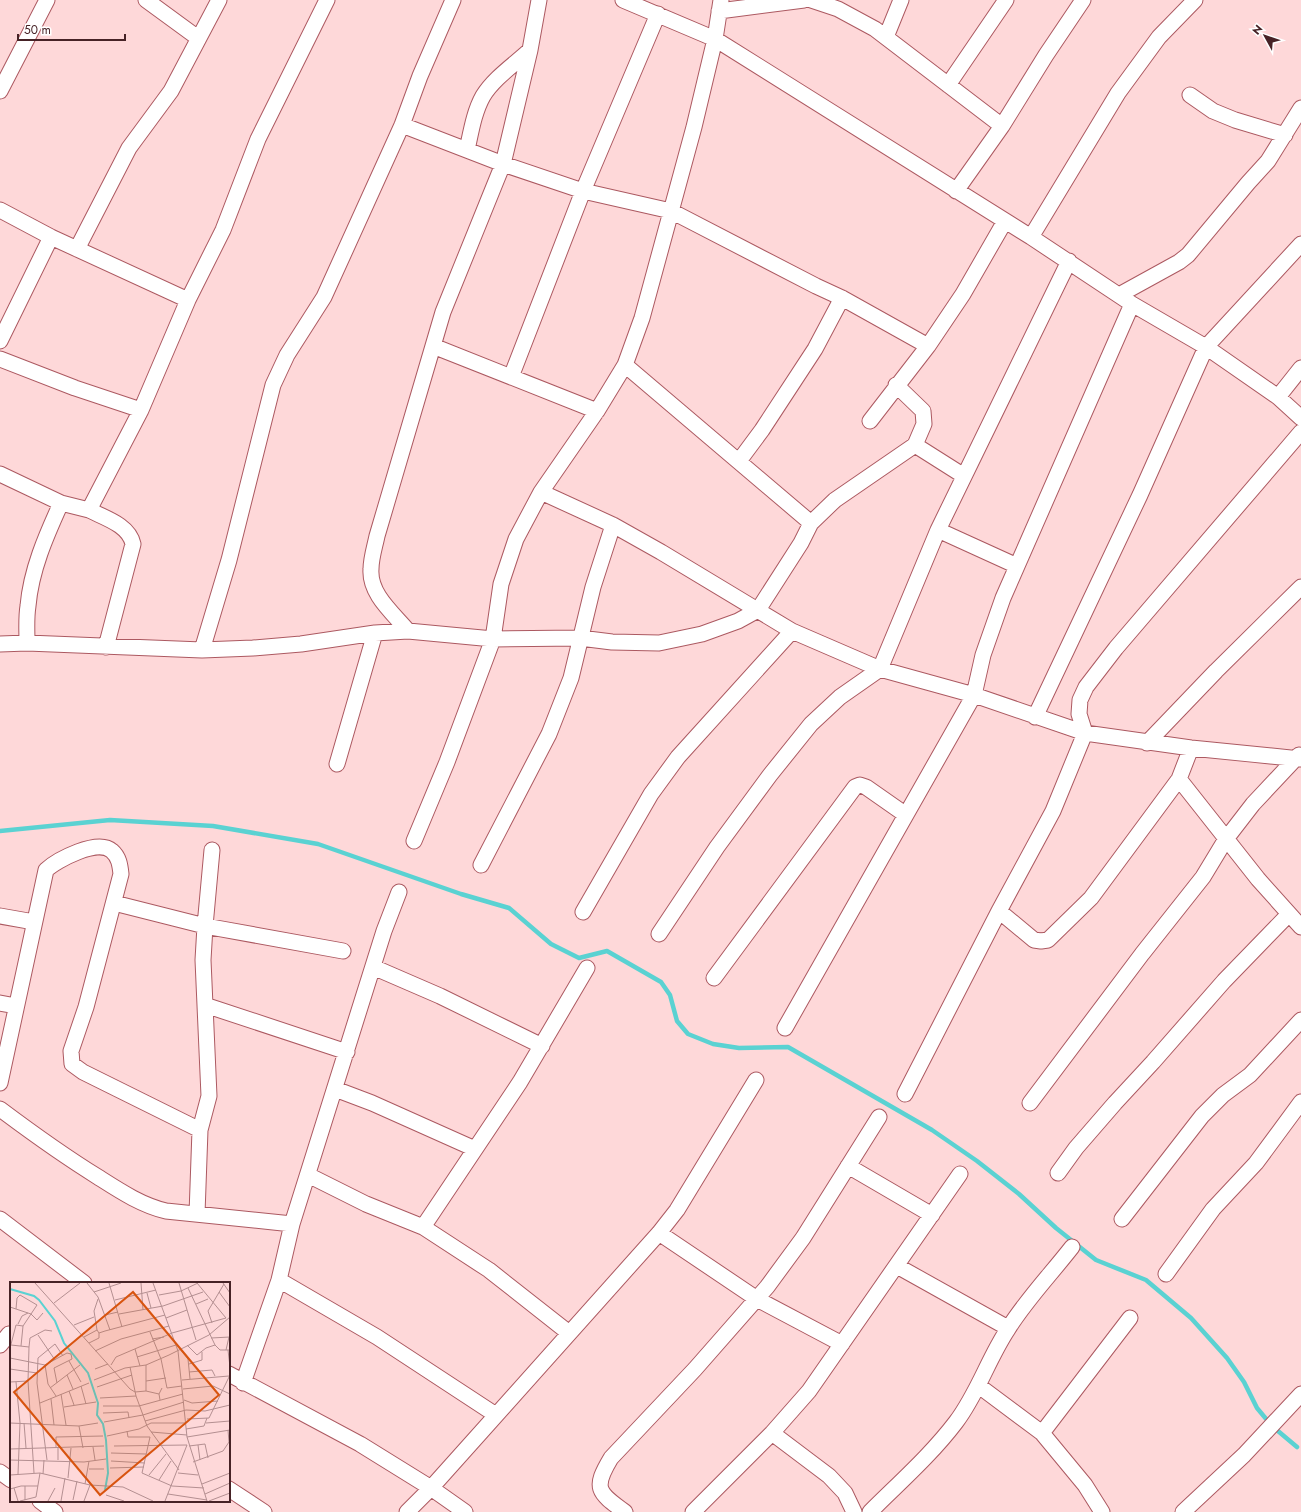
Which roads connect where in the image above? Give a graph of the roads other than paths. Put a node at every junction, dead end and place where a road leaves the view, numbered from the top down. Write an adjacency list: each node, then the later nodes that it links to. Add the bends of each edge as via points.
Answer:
1 (47, 0): 21 (street)
2 (146, 0): 17 (street)
3 (219, 0): 17 (street)
4 (327, 0): 41 (street, via 258,139 223,230)
5 (453, 0): 24 (street)
6 (539, 0): 19 (street)
7 (623, 0): 15 (street)
8 (804, 0): 14 (street)
9 (811, 0): 16 (street, via 838,9)
10 (901, 0): 16 (street)
11 (1006, 0): 20 (street)
12 (1083, 0): 25 (street)
13 (1195, 0): 35 (street, via 1159,37 1118,93)
14 (720, 6): 18 (street)
15 (658, 14): 18 (street); 29 (street)
16 (886, 37): 20 (street)
17 (198, 38): 37 (street, via 171,91 129,148)
18 (714, 39): 30 (street); 32 (street)
19 (530, 50): 27 (street, via 483,96); 28 (street)
20 (948, 85): 25 (street)
21 (0, 91)
22 (1190, 96): 26 (street, via 1235,120)
23 (1301, 108): 26 (street)
24 (402, 125): 27 (street); 79 (street, via 324,297 287,355 273,384 229,560)
25 (1002, 126): 30 (street)
26 (1285, 135): 39 (street, via 1268,162 1188,255)
27 (467, 150): 28 (street)
28 (503, 164): 29 (street); 44 (street, via 445,306)
29 (584, 191): 32 (street); 50 (street)
30 (956, 191): 33 (street)
31 (0, 210): 34 (street)
32 (671, 211): 40 (street); 48 (street, via 642,318)
33 (1005, 221): 35 (street); 45 (street, via 956,305)
34 (51, 237): 37 (street); 43 (street)
35 (1031, 237): 38 (street)
36 (1301, 244): 46 (street)
37 (77, 249): 41 (street)
38 (1069, 262): 39 (street); 61 (street)
39 (1119, 295): 42 (street)
40 (842, 298): 45 (street); 59 (street, via 815,349)
41 (188, 300): 53 (street)
42 (1132, 304): 46 (street); 68 (street)
43 (0, 341)
44 (433, 346): 50 (street); 71 (street, via 377,536 370,569 372,584 379,597)
45 (928, 346): 51 (street)
46 (1206, 347): 52 (street); 82 (street, via 1140,495)
47 (0, 359): 53 (street)
48 (625, 365): 54 (street); 59 (street)
49 (1301, 368): 52 (street)
50 (511, 377): 54 (street)
51 (896, 385): 56 (street); 58 (street, via 923,411 924,424)
52 (1278, 397): 55 (street)
53 (141, 410): 64 (street)
54 (597, 411): 62 (street)
55 (1301, 418)
56 (870, 420)
57 (1301, 432): 83 (street, via 1116,648 1086,687 1080,700 1080,714)
58 (915, 445): 61 (street); 65 (street, via 835,500)
59 (739, 461): 65 (street)
60 (0, 474): 63 (street)
61 (964, 476): 67 (street)
62 (541, 492): 66 (street); 75 (street, via 516,539 508,562 501,584)
63 (61, 503): 64 (street); 76 (street, via 33,576 28,606)
64 (89, 510): 78 (street, via 127,531 133,544)
65 (811, 523): 70 (street)
66 (613, 525): 70 (street); 74 (street, via 593,586)
67 (938, 530): 68 (street); 80 (street)
68 (1017, 566): 81 (street, via 990,632)
69 (1301, 587): 84 (street)
70 (758, 610): 72 (street); 74 (street, via 702,634 659,643)
71 (408, 631): 73 (street); 75 (street)
72 (792, 631): 80 (street); 96 (street, via 678,757 651,794)
73 (375, 633): 79 (street, via 301,644); 87 (street)
74 (580, 638): 75 (street); 93 (street, via 571,678 549,734)
75 (494, 639): 91 (street, via 448,762)
76 (27, 643): 77 (street); 78 (street)
77 (0, 644)
78 (106, 647): 79 (street)
79 (202, 650)
80 (880, 669): 81 (street); 103 (street, via 840,697 811,724 717,847)
81 (974, 695): 82 (street); 89 (street)
82 (1035, 717): 83 (street)
83 (1085, 733): 84 (street); 97 (street, via 1052,811)
84 (1147, 743): 85 (street)
85 (1191, 748): 86 (street); 88 (street)
86 (1299, 757): 90 (street, via 1253,804)
87 (337, 764)
88 (1179, 778): 90 (street, via 1215,822); 97 (street, via 1091,898 1048,940 1034,940)
89 (906, 815): 107 (street, via 866,787 855,787); 112 (street)
90 (1226, 840): 98 (street); 120 (street, via 1203,877)
91 (414, 841)
92 (212, 850): 101 (street)
93 (481, 865)
94 (399, 892): 105 (street)
95 (114, 903): 100 (street, via 121,874 119,860 111,850 102,847 76,852 46,870); 101 (street); 123 (street, via 86,1007 71,1051 72,1064 83,1072)
96 (582, 912)
97 (999, 912): 118 (street)
98 (1289, 914): 102 (street); 127 (street, via 1224,980 1076,1148)
99 (0, 916): 100 (street)
100 (34, 922): 110 (street)
101 (205, 926): 104 (street); 109 (street, via 203,960)
102 (1301, 928)
103 (659, 934)
104 (343, 951)
105 (373, 967): 113 (street, via 440,996); 114 (street)
106 (587, 968): 113 (street)
107 (714, 978)
108 (0, 1003): 110 (street)
109 (206, 1005): 114 (street); 123 (street, via 209,1096)
110 (16, 1006): 116 (street)
111 (1301, 1020): 131 (street, via 1250,1075 1223,1095 1202,1116)
112 (784, 1028)
113 (542, 1046): 124 (street)
114 (347, 1052): 117 (street)
115 (756, 1080): 135 (street, via 677,1210)
116 (0, 1083)
117 (335, 1089): 124 (street); 128 (street)
118 (905, 1094)
119 (1301, 1102): 138 (street, via 1256,1163 1213,1209)
120 (1030, 1103)
121 (0, 1110): 129 (street, via 60,1153 132,1199 166,1211)
122 (879, 1117): 125 (street)
123 (200, 1130): 129 (street)
124 (475, 1149): 134 (street)
125 (848, 1166): 130 (street); 141 (street, via 803,1238)
126 (960, 1174): 130 (street)
127 (1058, 1174)
128 (308, 1175): 133 (street); 134 (street, via 366,1204)
129 (197, 1214): 133 (street)
130 (932, 1215): 137 (street)
131 (1122, 1219)
132 (1, 1221): 140 (street)
133 (292, 1224): 139 (street)
134 (423, 1227): 144 (street, via 489,1270)
135 (659, 1233): 141 (street); 144 (street)
136 (1072, 1248): 143 (street)
137 (896, 1266): 143 (street); 145 (street)
138 (1166, 1274)
139 (279, 1280): 147 (street); 150 (street, via 377,1337)
140 (83, 1282)
141 (757, 1298): 145 (street); 162 (street, via 695,1369 611,1458 601,1475 599,1487)
142 (1130, 1318): 151 (street)
143 (1008, 1328): 148 (street)
144 (569, 1333): 150 (street)
145 (842, 1344): 152 (street, via 809,1391)
146 (230, 1375): 147 (street)
147 (243, 1383): 155 (street, via 360,1444)
148 (979, 1386): 151 (street); 165 (street, via 956,1422)
149 (1301, 1394): 167 (street, via 1244,1455)
150 (496, 1415): 155 (street)
151 (1042, 1432): 166 (street, via 1085,1485)
152 (772, 1433): 163 (street); 164 (street, via 828,1476 845,1493)
153 (0, 1472): 154 (street)
154 (10, 1479)
155 (431, 1488): 160 (street); 161 (street)
156 (230, 1490): 159 (street)
157 (41, 1502): 158 (street)
158 (55, 1512)
159 (264, 1512)
160 (407, 1512)
161 (464, 1512)
162 (625, 1512)
163 (694, 1512)
164 (854, 1512)
165 (870, 1512)
166 (1102, 1512)
167 (1183, 1512)

